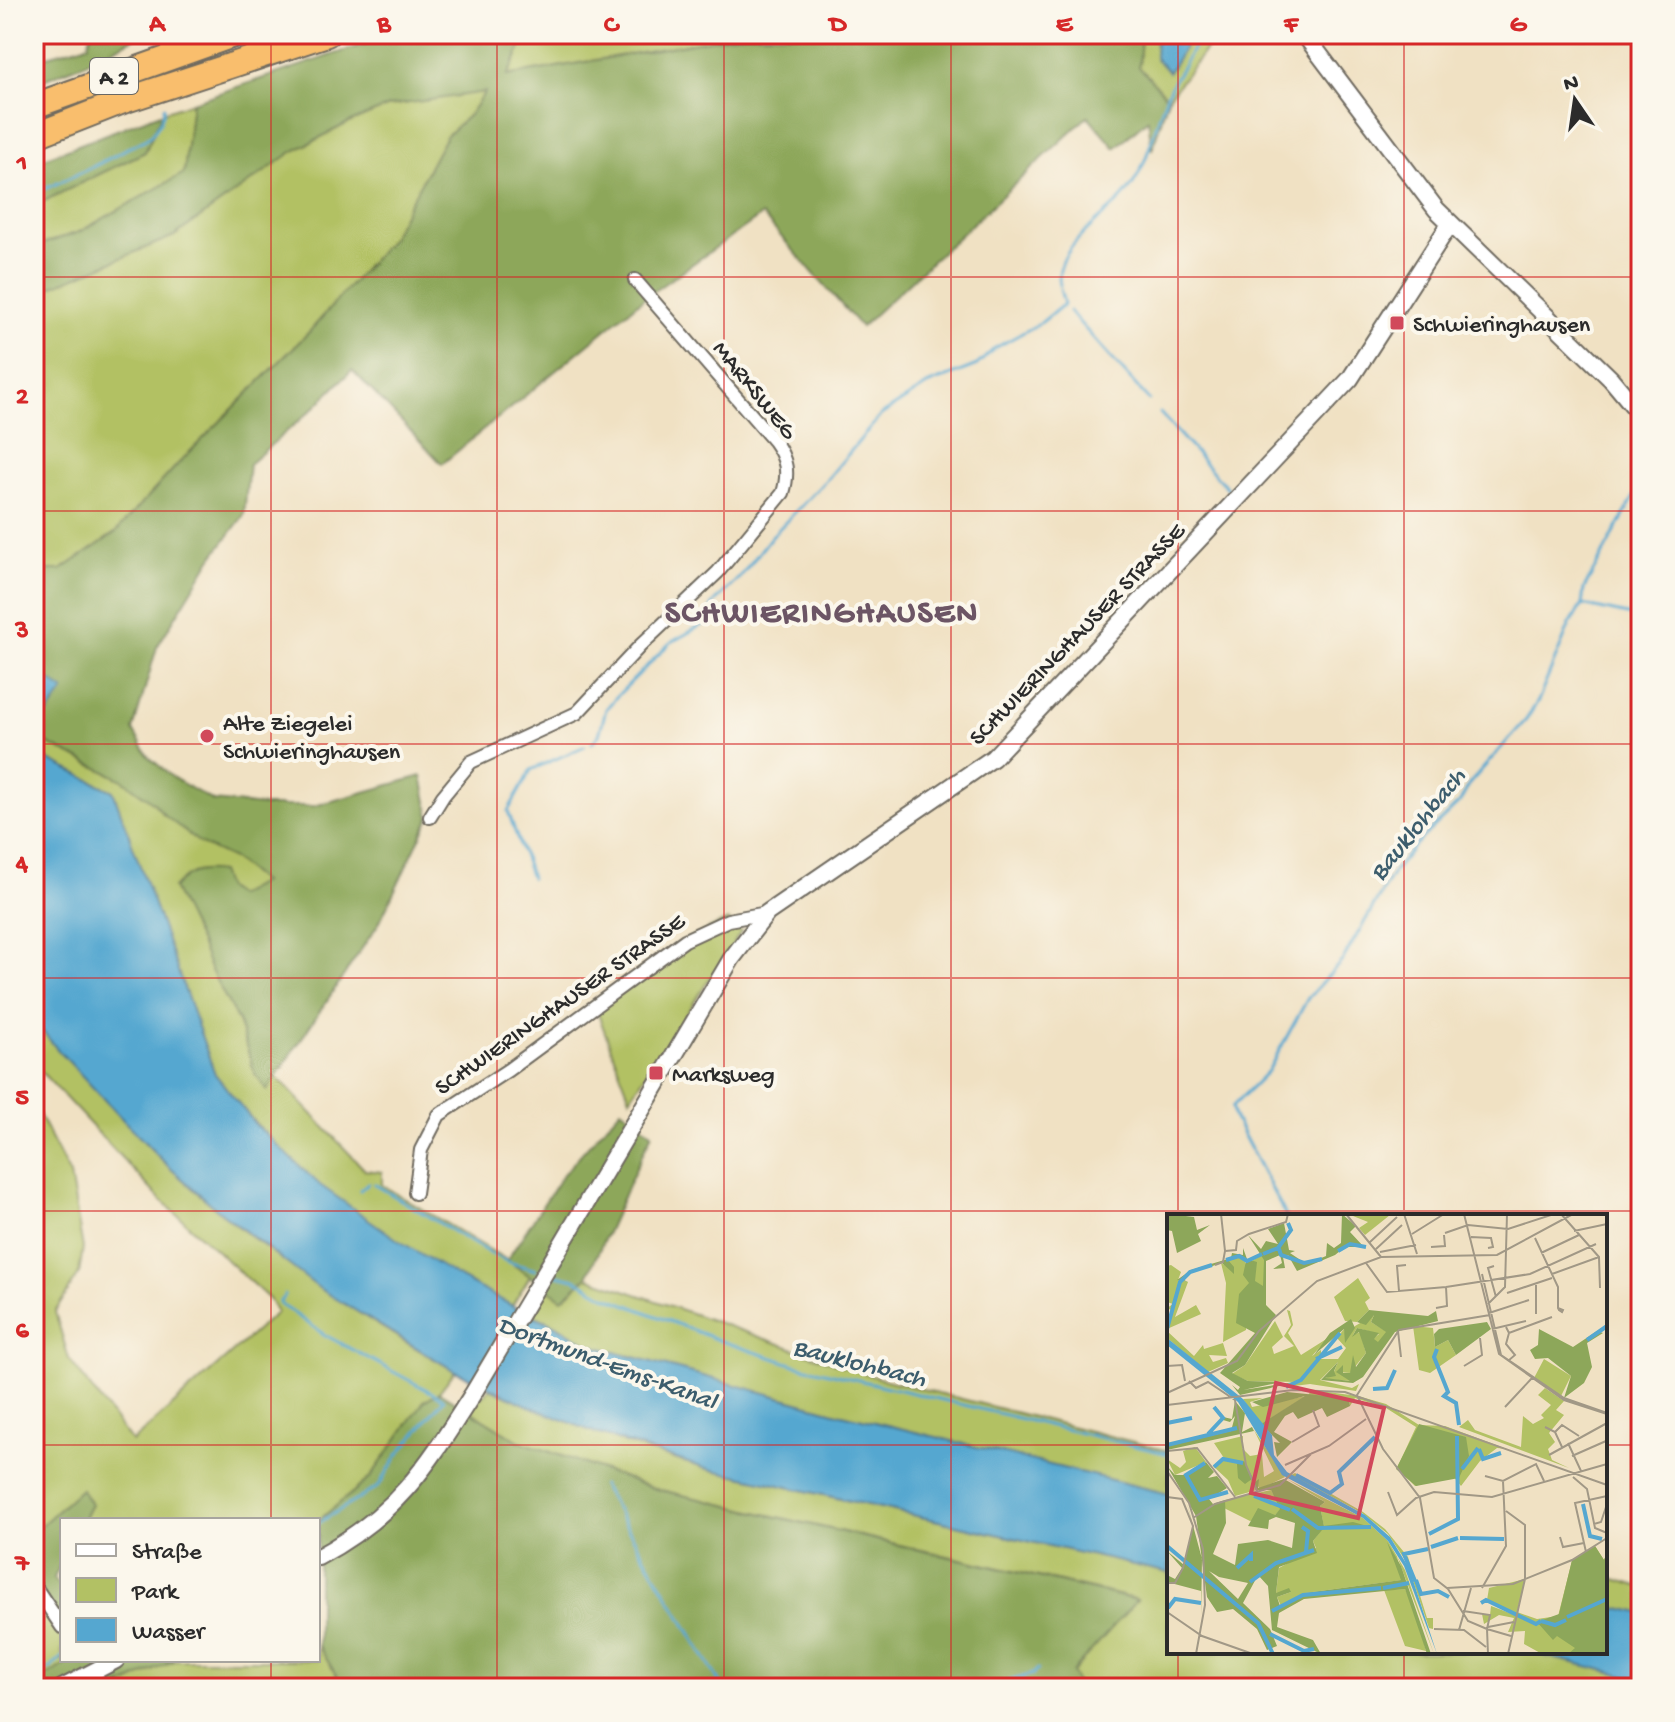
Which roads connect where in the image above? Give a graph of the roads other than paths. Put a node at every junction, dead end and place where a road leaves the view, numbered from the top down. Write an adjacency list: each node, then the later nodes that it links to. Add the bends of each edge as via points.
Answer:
1 (236, 34): 4 (highway, A 2)
2 (327, 34): 5 (highway, A 2)
3 (1304, 34): 6 (street)
4 (34, 106)
5 (34, 136)
6 (1450, 224): 8 (street, via 1611,379); 10 (street, SCHWIERINGHAUSER STRASSE, via 1350,379 993,758)
7 (635, 280): 9 (street, MARKSWEG, via 781,451 787,478 783,493 718,572 577,713 471,762)
8 (1641, 415)
9 (430, 817)
10 (767, 913): 11 (street, SCHWIERINGHAUSER STRASSE, via 728,920 685,940 439,1115 421,1150); 12 (street, via 732,958 431,1459 398,1500 353,1538)
11 (415, 1193)
12 (320, 1556)
13 (34, 1585): 14 (street)
14 (60, 1624)
15 (87, 1666): 16 (street)
16 (62, 1688)

